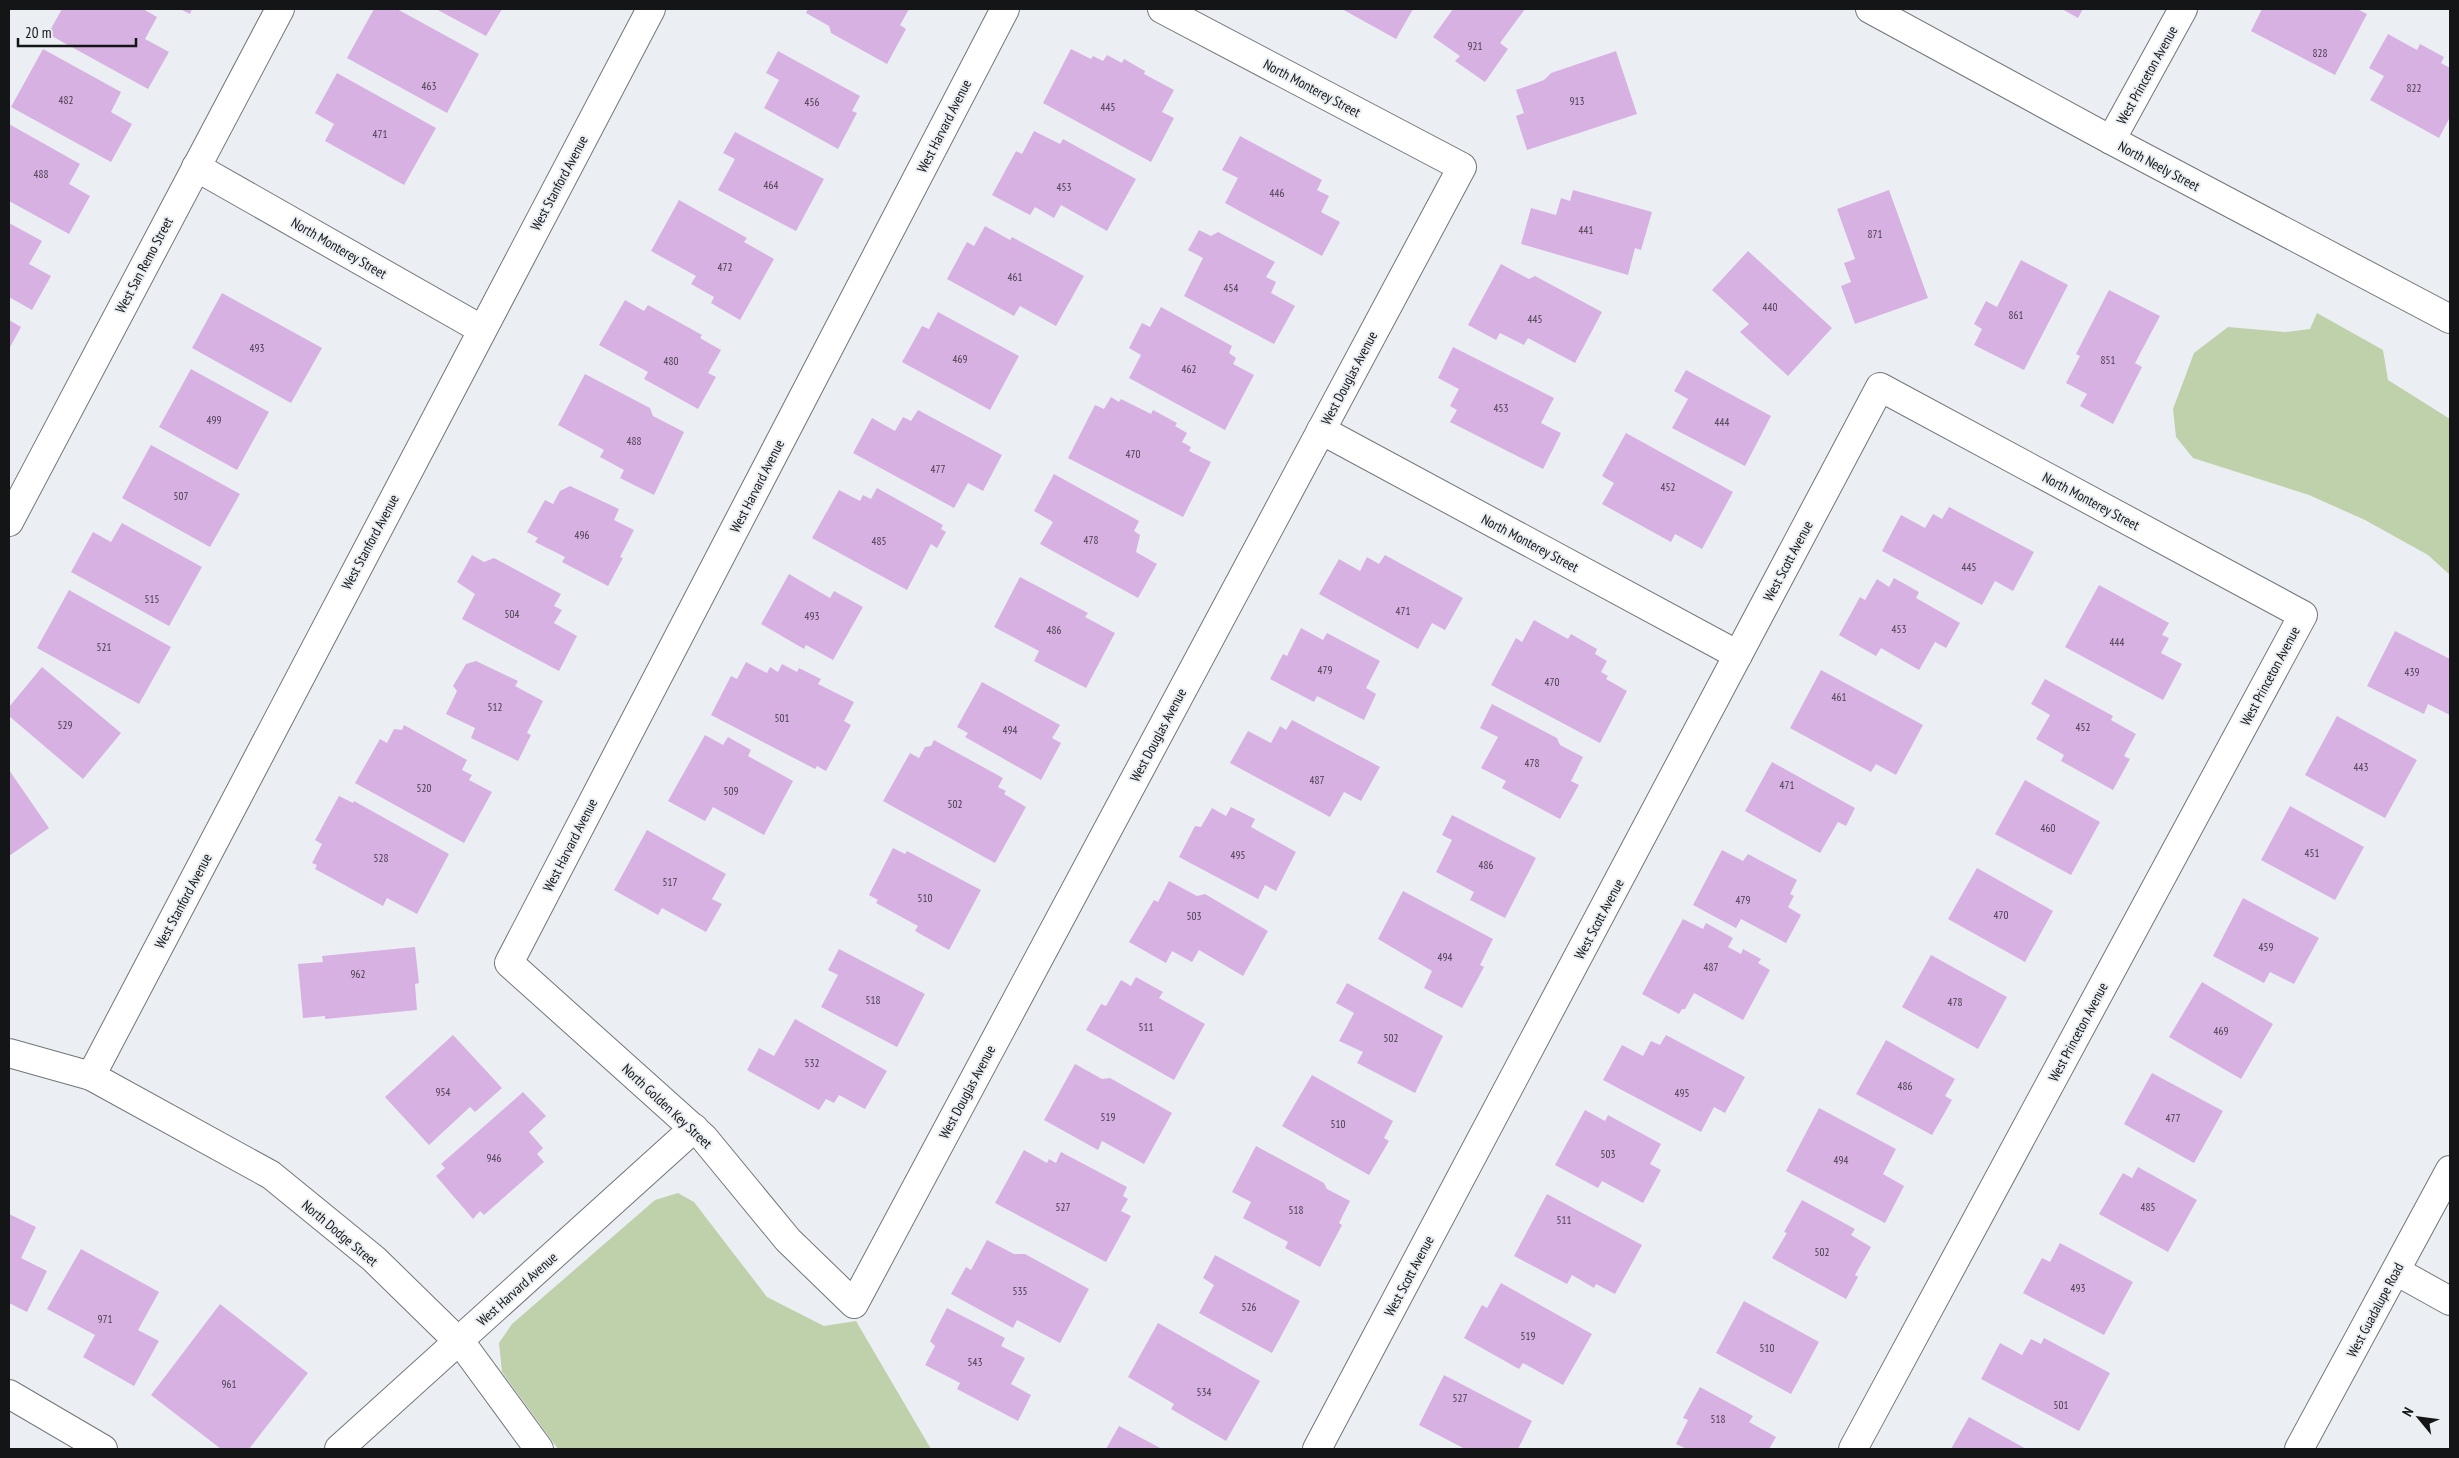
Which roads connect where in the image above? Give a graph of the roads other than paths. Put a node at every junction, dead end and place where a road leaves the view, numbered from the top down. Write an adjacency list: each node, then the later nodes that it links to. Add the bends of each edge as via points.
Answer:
1 (280, 9): 9 (street, West San Remo Street)
2 (651, 9): 11 (street, West Stanford Avenue)
3 (1005, 9): 17 (street, West Harvard Avenue)
4 (1162, 9): 8 (street, North Monterey Street)
5 (1870, 9): 7 (street, North Neely Street)
6 (2183, 9): 7 (street, West Princeton Avenue)
7 (2111, 140): 10 (street, North Neely Street)
8 (1462, 167): 13 (street, West Douglas Avenue)
9 (196, 168): 11 (street, North Monterey Street); 14 (street, West San Remo Street)
10 (2450, 319)
11 (481, 329): 19 (street, West Stanford Avenue)
12 (1880, 387): 15 (street, North Monterey Street); 16 (street, West Scott Avenue)
13 (1321, 430): 16 (street, North Monterey Street); 24 (street, West Douglas Avenue)
14 (9, 522)
15 (2302, 615): 31 (street, West Princeton Avenue)
16 (1738, 655): 30 (street, West Scott Avenue)
17 (509, 963): 20 (street, North Golden Key Street)
18 (9, 1053): 19 (street, North Dodge Street)
19 (91, 1076): 25 (street, North Dodge Street, via 271,1175 374,1260)
20 (694, 1128): 24 (street, North Golden Key Street, via 788,1240); 25 (street, West Harvard Avenue)
21 (2450, 1170): 22 (street, West Guadalupe Road)
22 (2396, 1270): 23 (street); 32 (street, West Guadalupe Road)
23 (2450, 1301)
24 (854, 1304)
25 (458, 1342): 28 (street, West Harvard Avenue); 29 (street, North Dodge Street)
26 (9, 1394): 27 (street)
27 (103, 1449)
28 (339, 1449)
29 (539, 1449)
30 (1317, 1449)
31 (1852, 1449)
32 (2299, 1449)

